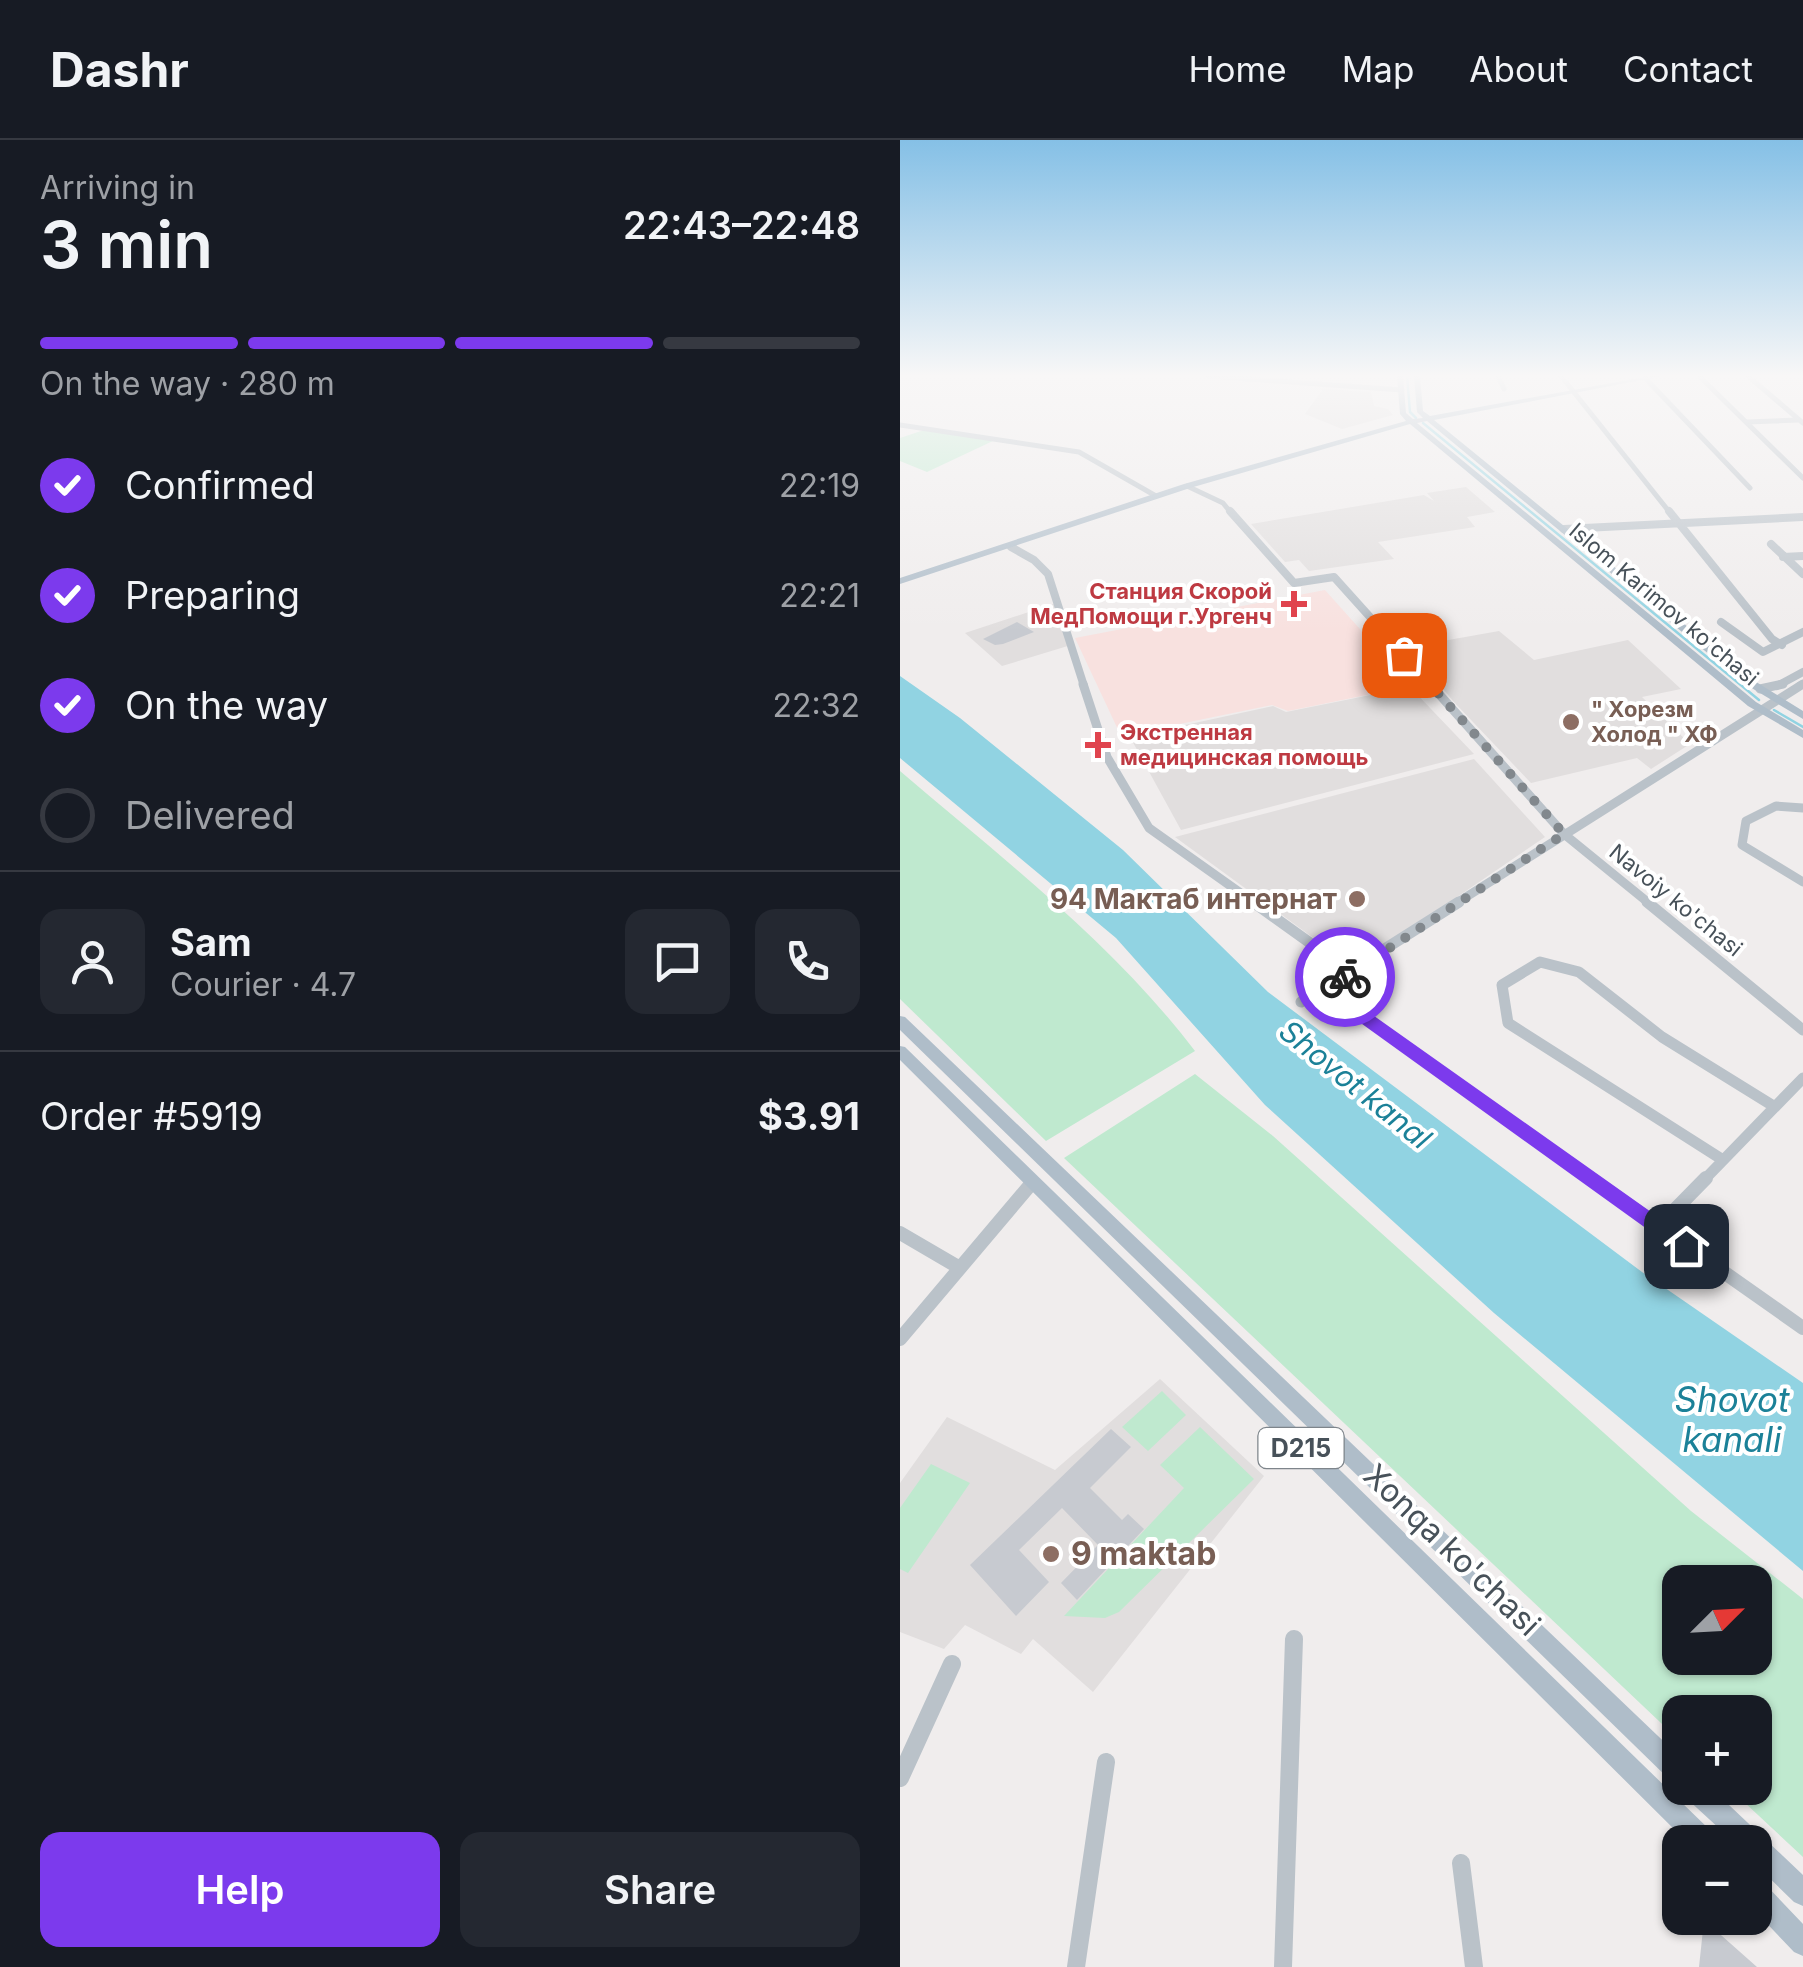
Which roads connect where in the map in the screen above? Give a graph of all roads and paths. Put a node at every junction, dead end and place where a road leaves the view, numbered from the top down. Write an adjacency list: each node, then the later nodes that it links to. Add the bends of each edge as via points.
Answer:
1 (1095, 461): 9 (street)
2 (1272, 461): 7 (main road)
3 (1460, 461): 18 (main road, Islom Karimov ko'chasi)
4 (1480, 461): 12 (main road, Islom Karimov ko'chasi)
5 (1630, 461): 11 (street)
6 (1724, 461): 8 (street)
7 (1186, 486): 9 (main road); 32 (street, Navoiy ko'chasi, via 1223,502 1294,583 1334,577)
8 (1750, 488)
9 (1156, 496): 14 (main road)
10 (1803, 517): 11 (street)
11 (1678, 522): 12 (street); 23 (street)
12 (1564, 529): 16 (main road, Islom Karimov ko'chasi)
13 (1771, 544): 17 (street)
14 (1011, 547): 20 (main road); 34 (street, via 1048,574 1107,757 1149,828)
15 (1803, 556): 17 (street)
16 (1598, 557): 18 (street); 26 (main road, Islom Karimov ko'chasi)
17 (1782, 557): 19 (street)
18 (1581, 560): 28 (main road, Islom Karimov ko'chasi)
19 (1803, 574)
20 (900, 584)
21 (1721, 622): 23 (street, via 1763,652)
22 (1803, 632): 23 (street)
23 (1782, 645)
24 (1803, 672): 26 (street)
25 (1803, 684): 27 (street)
26 (1760, 689): 27 (main road, Islom Karimov ko'chasi)
27 (1778, 701): 28 (street); 29 (main road, Islom Karimov ko'chasi)
28 (1760, 712): 30 (main road, Islom Karimov ko'chasi); 32 (street)
29 (1803, 716)
30 (1803, 735)
31 (1803, 808): 33 (street, via 1776,806 1746,821 1742,845)
32 (1564, 834): 34 (street); 38 (street, Navoiy ko'chasi)
33 (1803, 882)
34 (1352, 973): 35 (street)
35 (1324, 989): 36 (street); 44 (street)
36 (1302, 1002)
37 (900, 1021): 49 (main road, Xonqa ko'chasi / D215)
38 (1803, 1030)
39 (900, 1050): 43 (main road, Xonqa ko'chasi / D215)
40 (1803, 1078): 41 (street)
41 (1775, 1107): 42 (street); 42 (street, via 1662,1037 1578,972 1540,962 1502,985 1508,1023)
42 (1723, 1160): 44 (street)
43 (1031, 1184): 46 (street); 51 (main road, Xonqa ko'chasi / D215)
44 (1658, 1227): 47 (street)
45 (900, 1234): 46 (street)
46 (960, 1268): 48 (street)
47 (1803, 1328)
48 (900, 1339)
49 (1518, 1618): 51 (main road); 53 (main road, Xonqa ko'chasi / D215)
50 (1294, 1639): 65 (street)
51 (1500, 1642): 57 (main road, Xonqa ko'chasi / D215)
52 (952, 1664): 55 (street)
53 (1662, 1757)
54 (1106, 1762): 64 (street)
55 (900, 1778)
56 (1712, 1805): 58 (main road)
57 (1687, 1825)
58 (1733, 1825)
59 (1772, 1862): 61 (main road)
60 (1461, 1863): 66 (street)
61 (1803, 1892)
62 (1772, 1910): 63 (main road)
63 (1803, 1943)
64 (1076, 1967)
65 (1283, 1967)
66 (1474, 1967)

